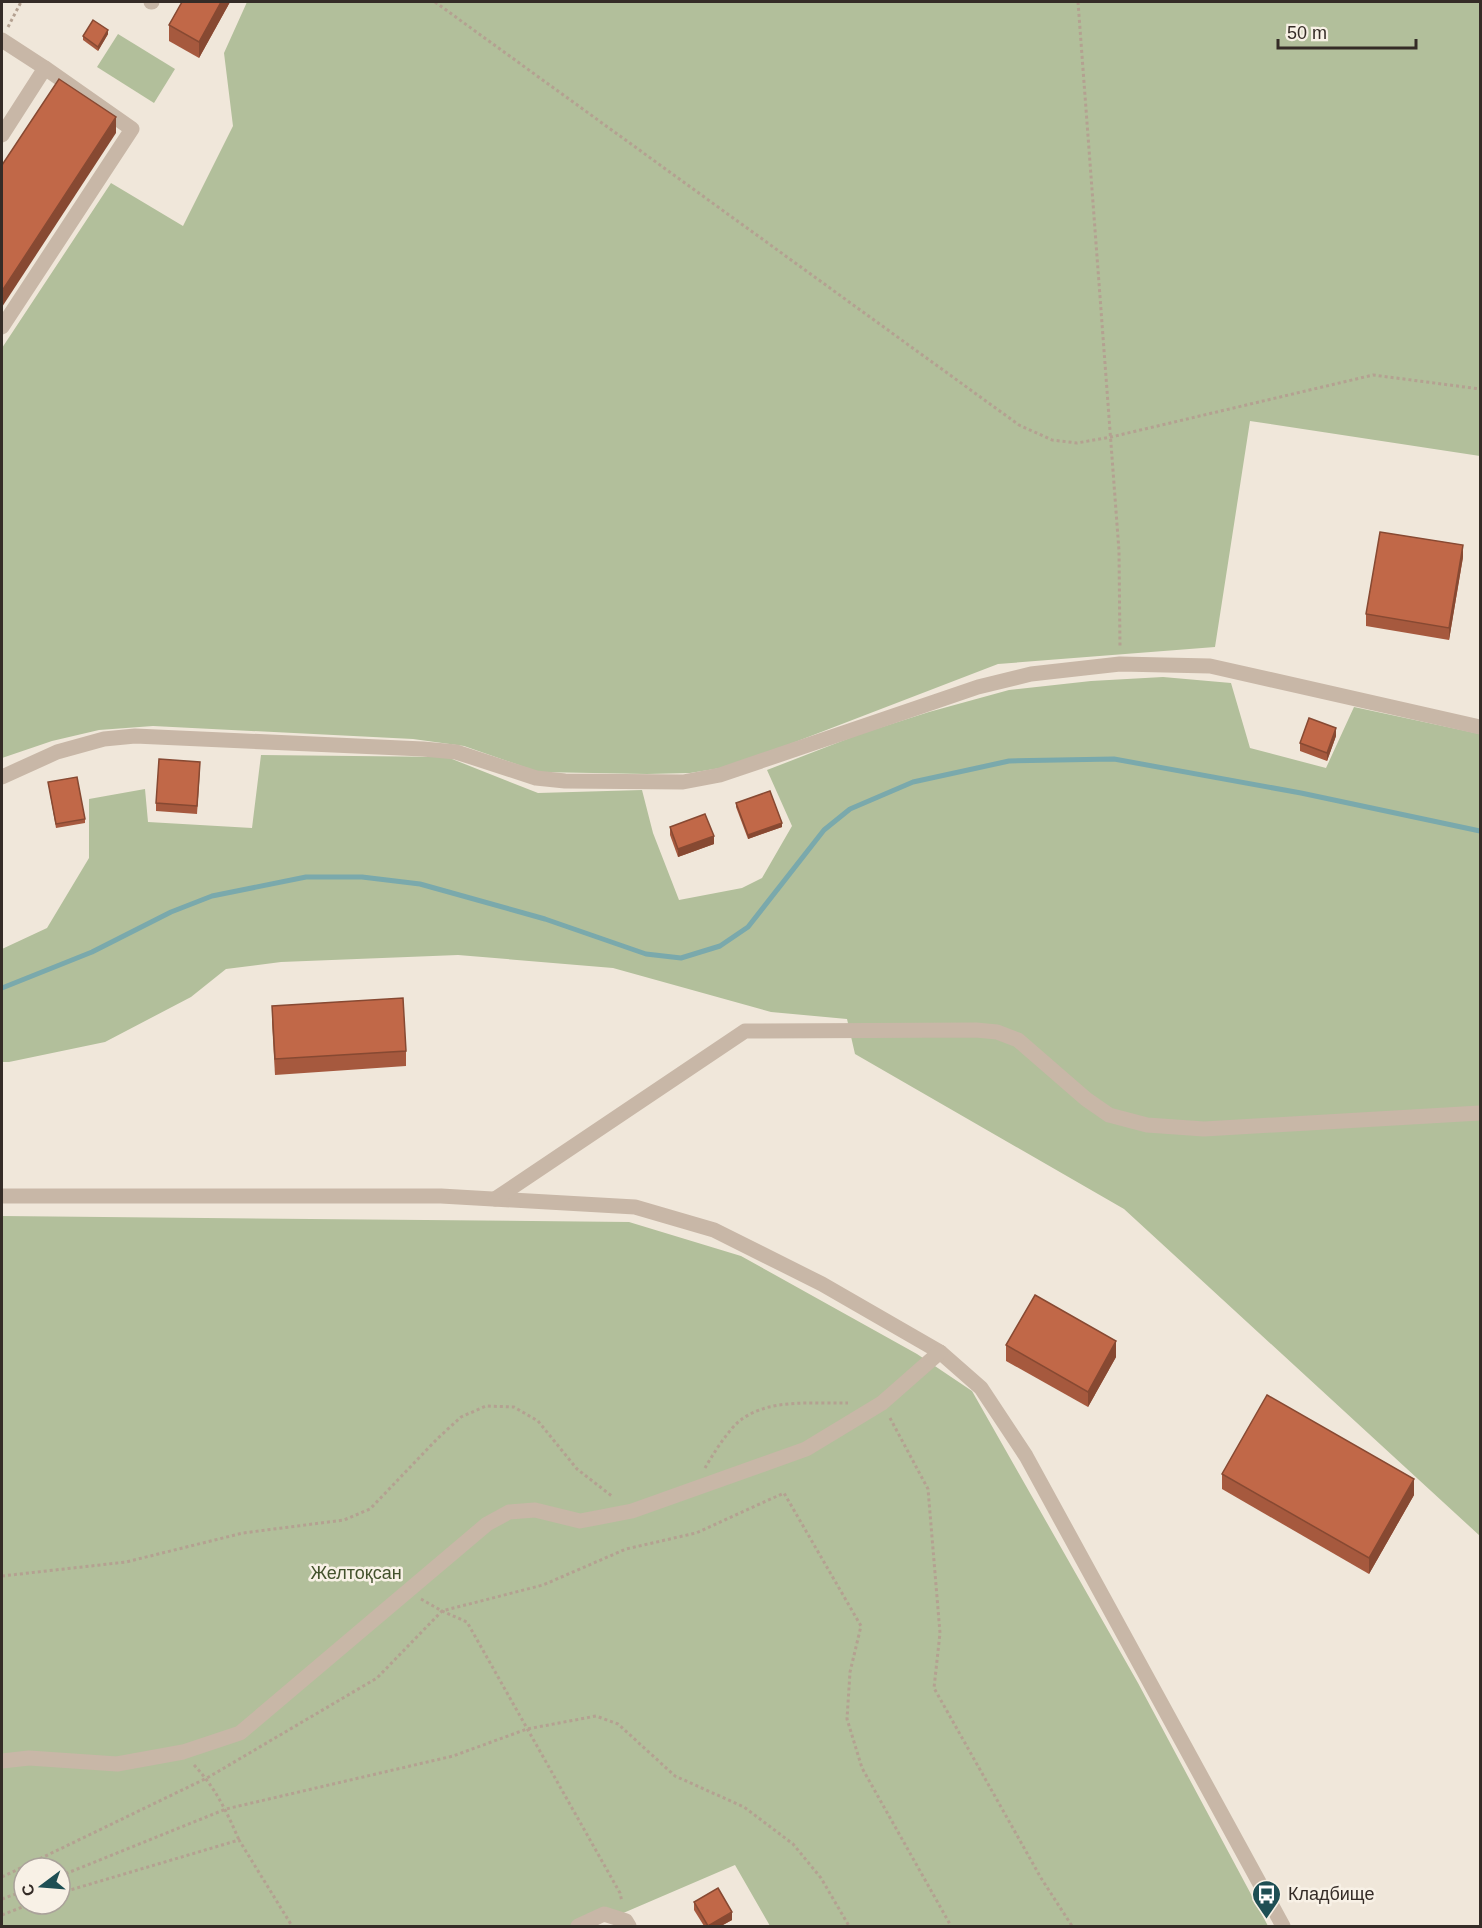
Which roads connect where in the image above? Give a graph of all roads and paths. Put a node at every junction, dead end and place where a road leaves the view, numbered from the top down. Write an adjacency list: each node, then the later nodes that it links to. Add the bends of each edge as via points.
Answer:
1 (21, 2): 4 (path)
2 (435, 2): 9 (path, via 1019,425 1052,440 1077,443)
3 (1078, 2): 9 (path)
4 (4, 35): 5 (street)
5 (45, 68): 6 (street); 7 (street, via 132,129)
6 (2, 135)
7 (2, 327)
8 (1480, 389): 9 (path, via 1373,375)
9 (1111, 437): 10 (path, via 1119,551)
10 (1120, 664): 11 (street, via 1210,666); 12 (street, via 1031,674 978,687 720,775 683,782 536,778 456,752 423,749 135,736 57,752)
11 (1480, 728)
12 (2, 777)
13 (1480, 1113): 15 (street, via 1204,1129 1146,1125 1109,1115 1018,1040 997,1032 745,1031)
14 (2, 1196): 15 (street)
15 (495, 1199): 16 (street, via 635,1207 714,1230 822,1284)
16 (940, 1352): 18 (street); 39 (street, via 981,1388 1026,1455)
17 (848, 1403): 19 (path, via 770,1405 741,1419 715,1451)
18 (882, 1403): 19 (street, via 806,1449); 38 (path, via 928,1489 940,1633 934,1688)
19 (692, 1490): 20 (street)
20 (632, 1510): 21 (path, via 577,1469 538,1421 513,1407 486,1406 461,1418 445,1432 370,1509 344,1520 243,1533 126,1562); 22 (street, via 580,1521 535,1510 509,1512 487,1524)
21 (2, 1576)
22 (409, 1592): 23 (path); 25 (street, via 240,1733)
23 (442, 1611): 24 (path, via 467,1622); 27 (path, via 377,1678); 37 (path, via 543,1585 626,1549 696,1533 784,1493 861,1626 850,1672 847,1719 862,1768)
24 (527, 1729): 28 (path, via 453,1756); 33 (path, via 620,1893); 36 (path, via 596,1716 618,1724 675,1776 744,1808 793,1844 821,1878)
25 (183, 1752): 26 (street, via 117,1764 29,1758); 27 (path)
26 (2, 1761)
27 (207, 1778): 28 (path); 31 (path)
28 (226, 1809): 29 (path); 30 (path)
29 (239, 1840): 32 (path); 34 (path)
30 (72, 1871)
31 (2, 1877)
32 (72, 1889)
33 (627, 1924): 35 (street, via 604,1914)
34 (292, 1926)
35 (578, 1926)
36 (849, 1926)
37 (951, 1926)
38 (1072, 1926)
39 (1283, 1926)

